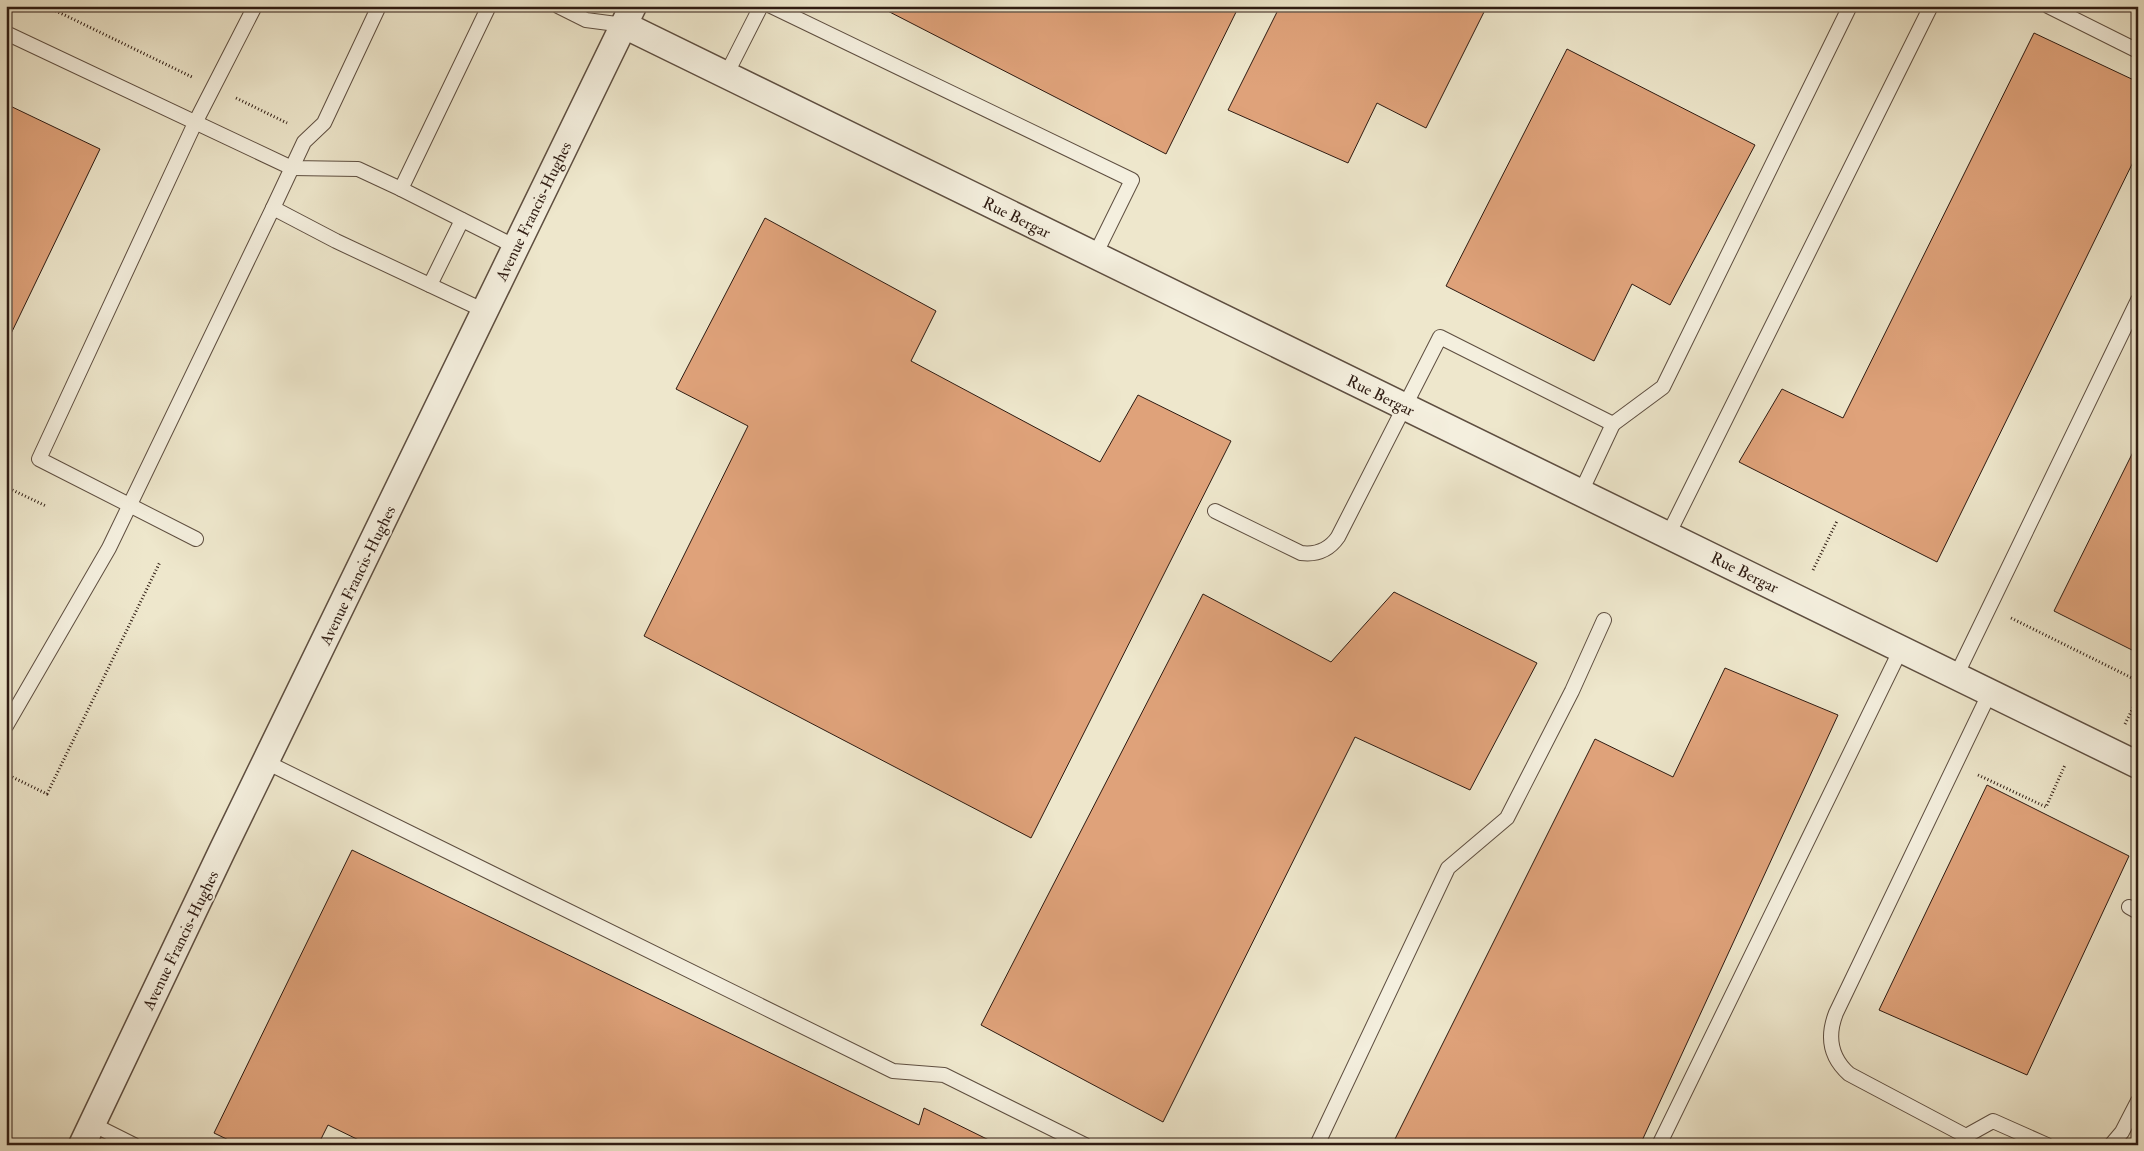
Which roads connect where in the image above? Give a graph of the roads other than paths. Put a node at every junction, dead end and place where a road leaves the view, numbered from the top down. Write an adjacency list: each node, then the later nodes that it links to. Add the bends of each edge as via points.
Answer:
1 (255, 6): 14 (lane)
2 (379, 6): 15 (lane, via 324,123 304,142)
3 (489, 6): 16 (lane)
4 (558, 6): 10 (lane, via 586,20)
5 (761, 6): 13 (lane)
6 (771, 6): 20 (lane, via 1132,180)
7 (1850, 6): 25 (lane, via 1663,388)
8 (1930, 6): 29 (lane)
9 (2048, 6): 12 (lane)
10 (628, 16): 13 (street, Rue Bergar); 19 (street, Avenue Francis-Hughes)
11 (6, 33): 14 (lane)
12 (2138, 51)
13 (726, 75): 20 (street, Rue Bergar)
14 (195, 124): 15 (lane); 27 (lane, via 39,459)
15 (292, 168): 16 (lane, via 358,169); 17 (lane)
16 (401, 189): 18 (lane)
17 (273, 208): 21 (lane); 27 (lane)
18 (462, 220): 19 (lane); 21 (lane)
19 (516, 247): 23 (street, Avenue Francis-Hughes)
20 (1095, 255): 24 (street, Rue Bergar)
21 (430, 285): 23 (lane)
22 (2138, 300): 33 (lane)
23 (485, 311): 36 (street, Avenue Francis-Hughes)
24 (1405, 406): 25 (lane, via 1440,337); 26 (street, Rue Bergar); 28 (lane, via 1338,537 1329,548 1316,554 1301,553)
25 (1613, 424): 26 (lane)
26 (1581, 492): 29 (street, Rue Bergar)
27 (129, 506): 30 (lane); 35 (lane, via 109,548)
28 (1215, 511)
29 (1668, 535): 32 (street, Rue Bergar)
30 (196, 539)
31 (1604, 620): 42 (lane, via 1507,818 1448,868)
32 (1901, 648): 33 (street, Rue Bergar); 43 (lane)
33 (1956, 676): 34 (street, Rue Bergar)
34 (1990, 692): 37 (street, Rue Bergar); 44 (lane, via 1836,1013 1830,1042 1836,1060 1849,1074 1966,1136 1993,1121)
35 (6, 726)
36 (266, 762): 39 (street, Avenue Francis-Hughes); 41 (lane, via 893,1071 944,1076)
37 (2138, 765)
38 (2138, 1101): 45 (lane, via 2122,1132)
39 (87, 1134): 40 (lane)
40 (134, 1145)
41 (1084, 1145)
42 (1317, 1145)
43 (1659, 1145)
44 (2046, 1145)
45 (2111, 1145)

